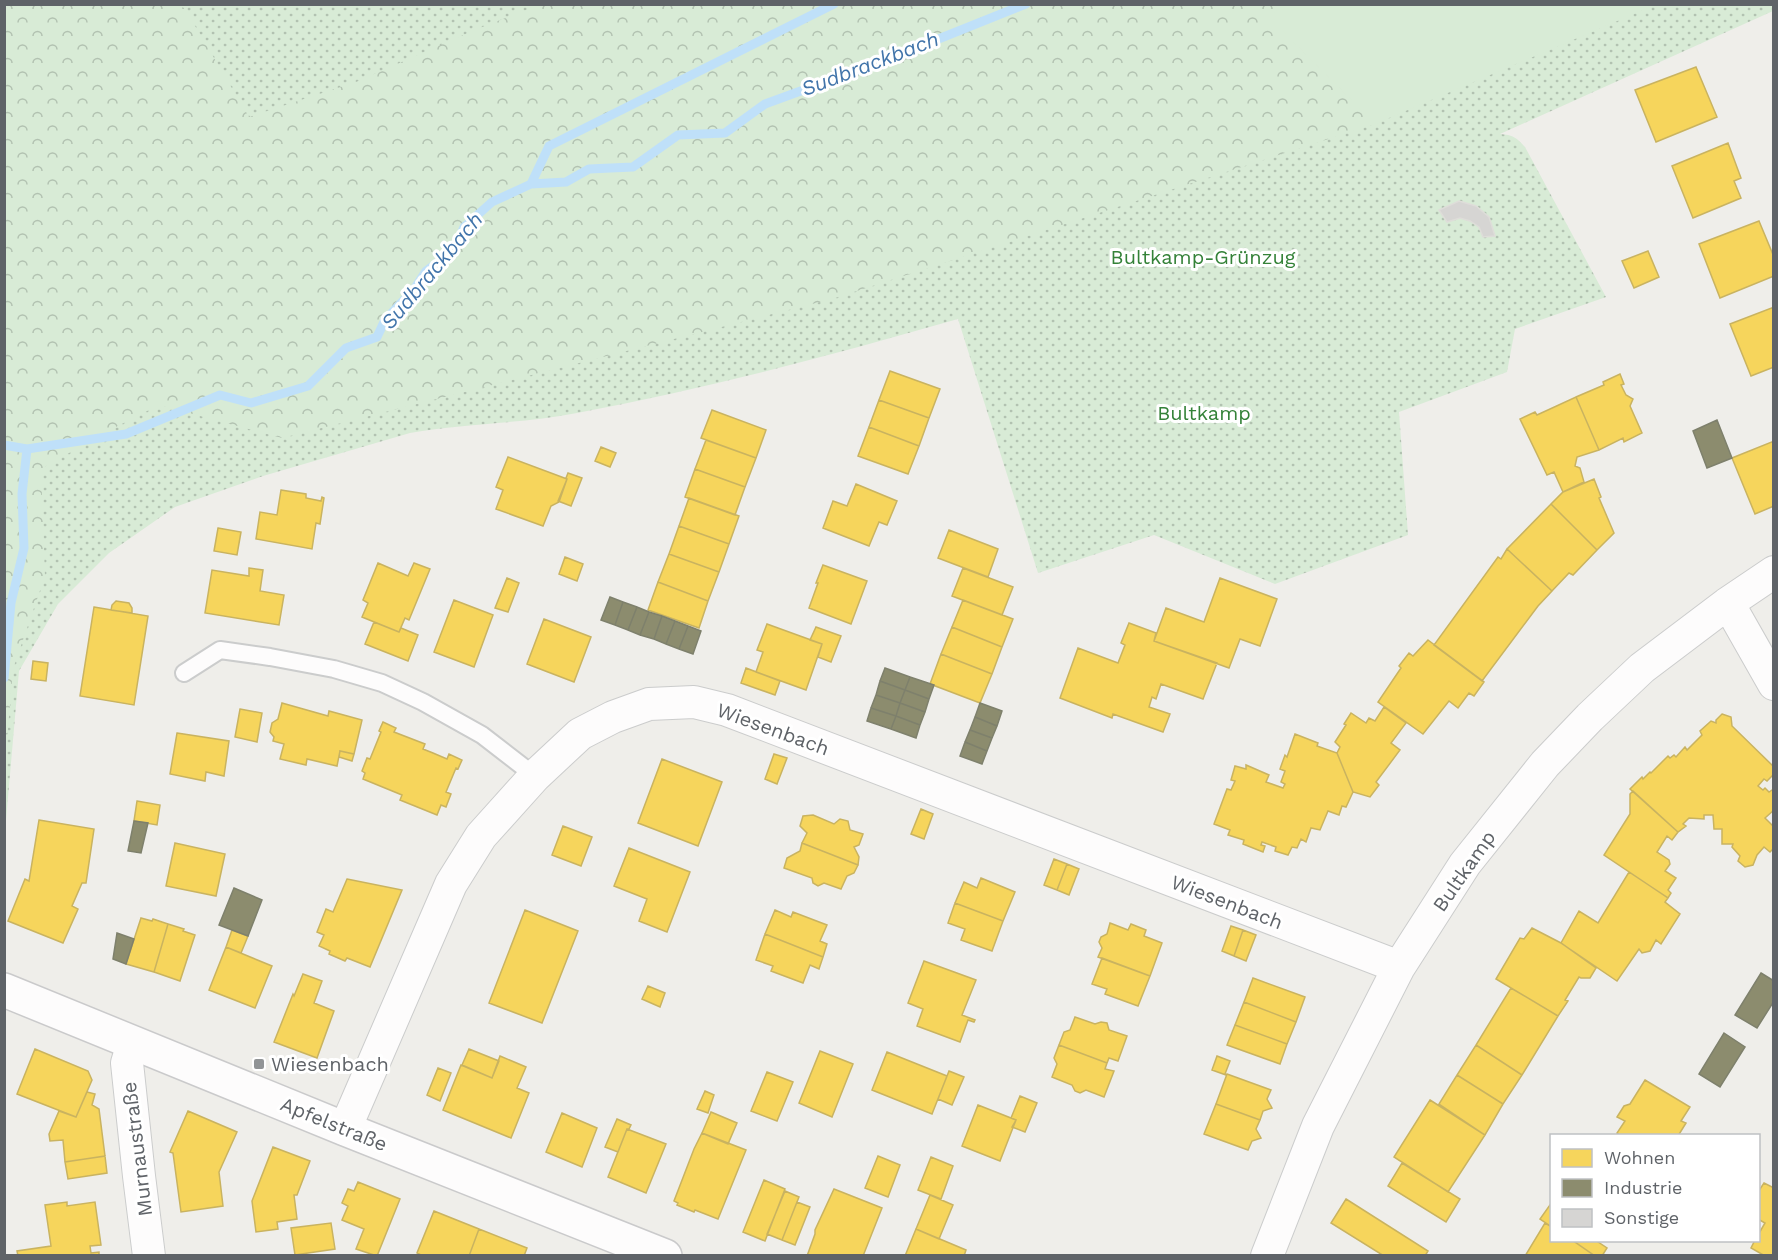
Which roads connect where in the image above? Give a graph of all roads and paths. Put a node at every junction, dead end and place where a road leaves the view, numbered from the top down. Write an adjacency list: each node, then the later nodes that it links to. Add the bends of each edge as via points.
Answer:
1 (1773, 572): 2 (street, Bultkamp)
2 (1728, 603): 4 (street); 6 (street, Bultkamp, via 1642,668 1545,764 1465,864)
3 (184, 673): 5 (lane, via 220,650 334,669 382,683 482,735)
4 (1773, 684)
5 (535, 776): 6 (street, Wiesenbach, via 580,734 613,717 649,704 694,702 727,710); 9 (street, Wiesenbach, via 481,836 452,884)
6 (1399, 967): 12 (street, Bultkamp, via 1318,1126)
7 (4, 990): 8 (street, Apfelstraße)
8 (134, 1043): 9 (street, Apfelstraße); 11 (street, Murnaustraße, via 127,1063)
9 (345, 1129): 10 (street, Apfelstraße)
10 (652, 1253)
11 (149, 1256)
12 (1267, 1256)

